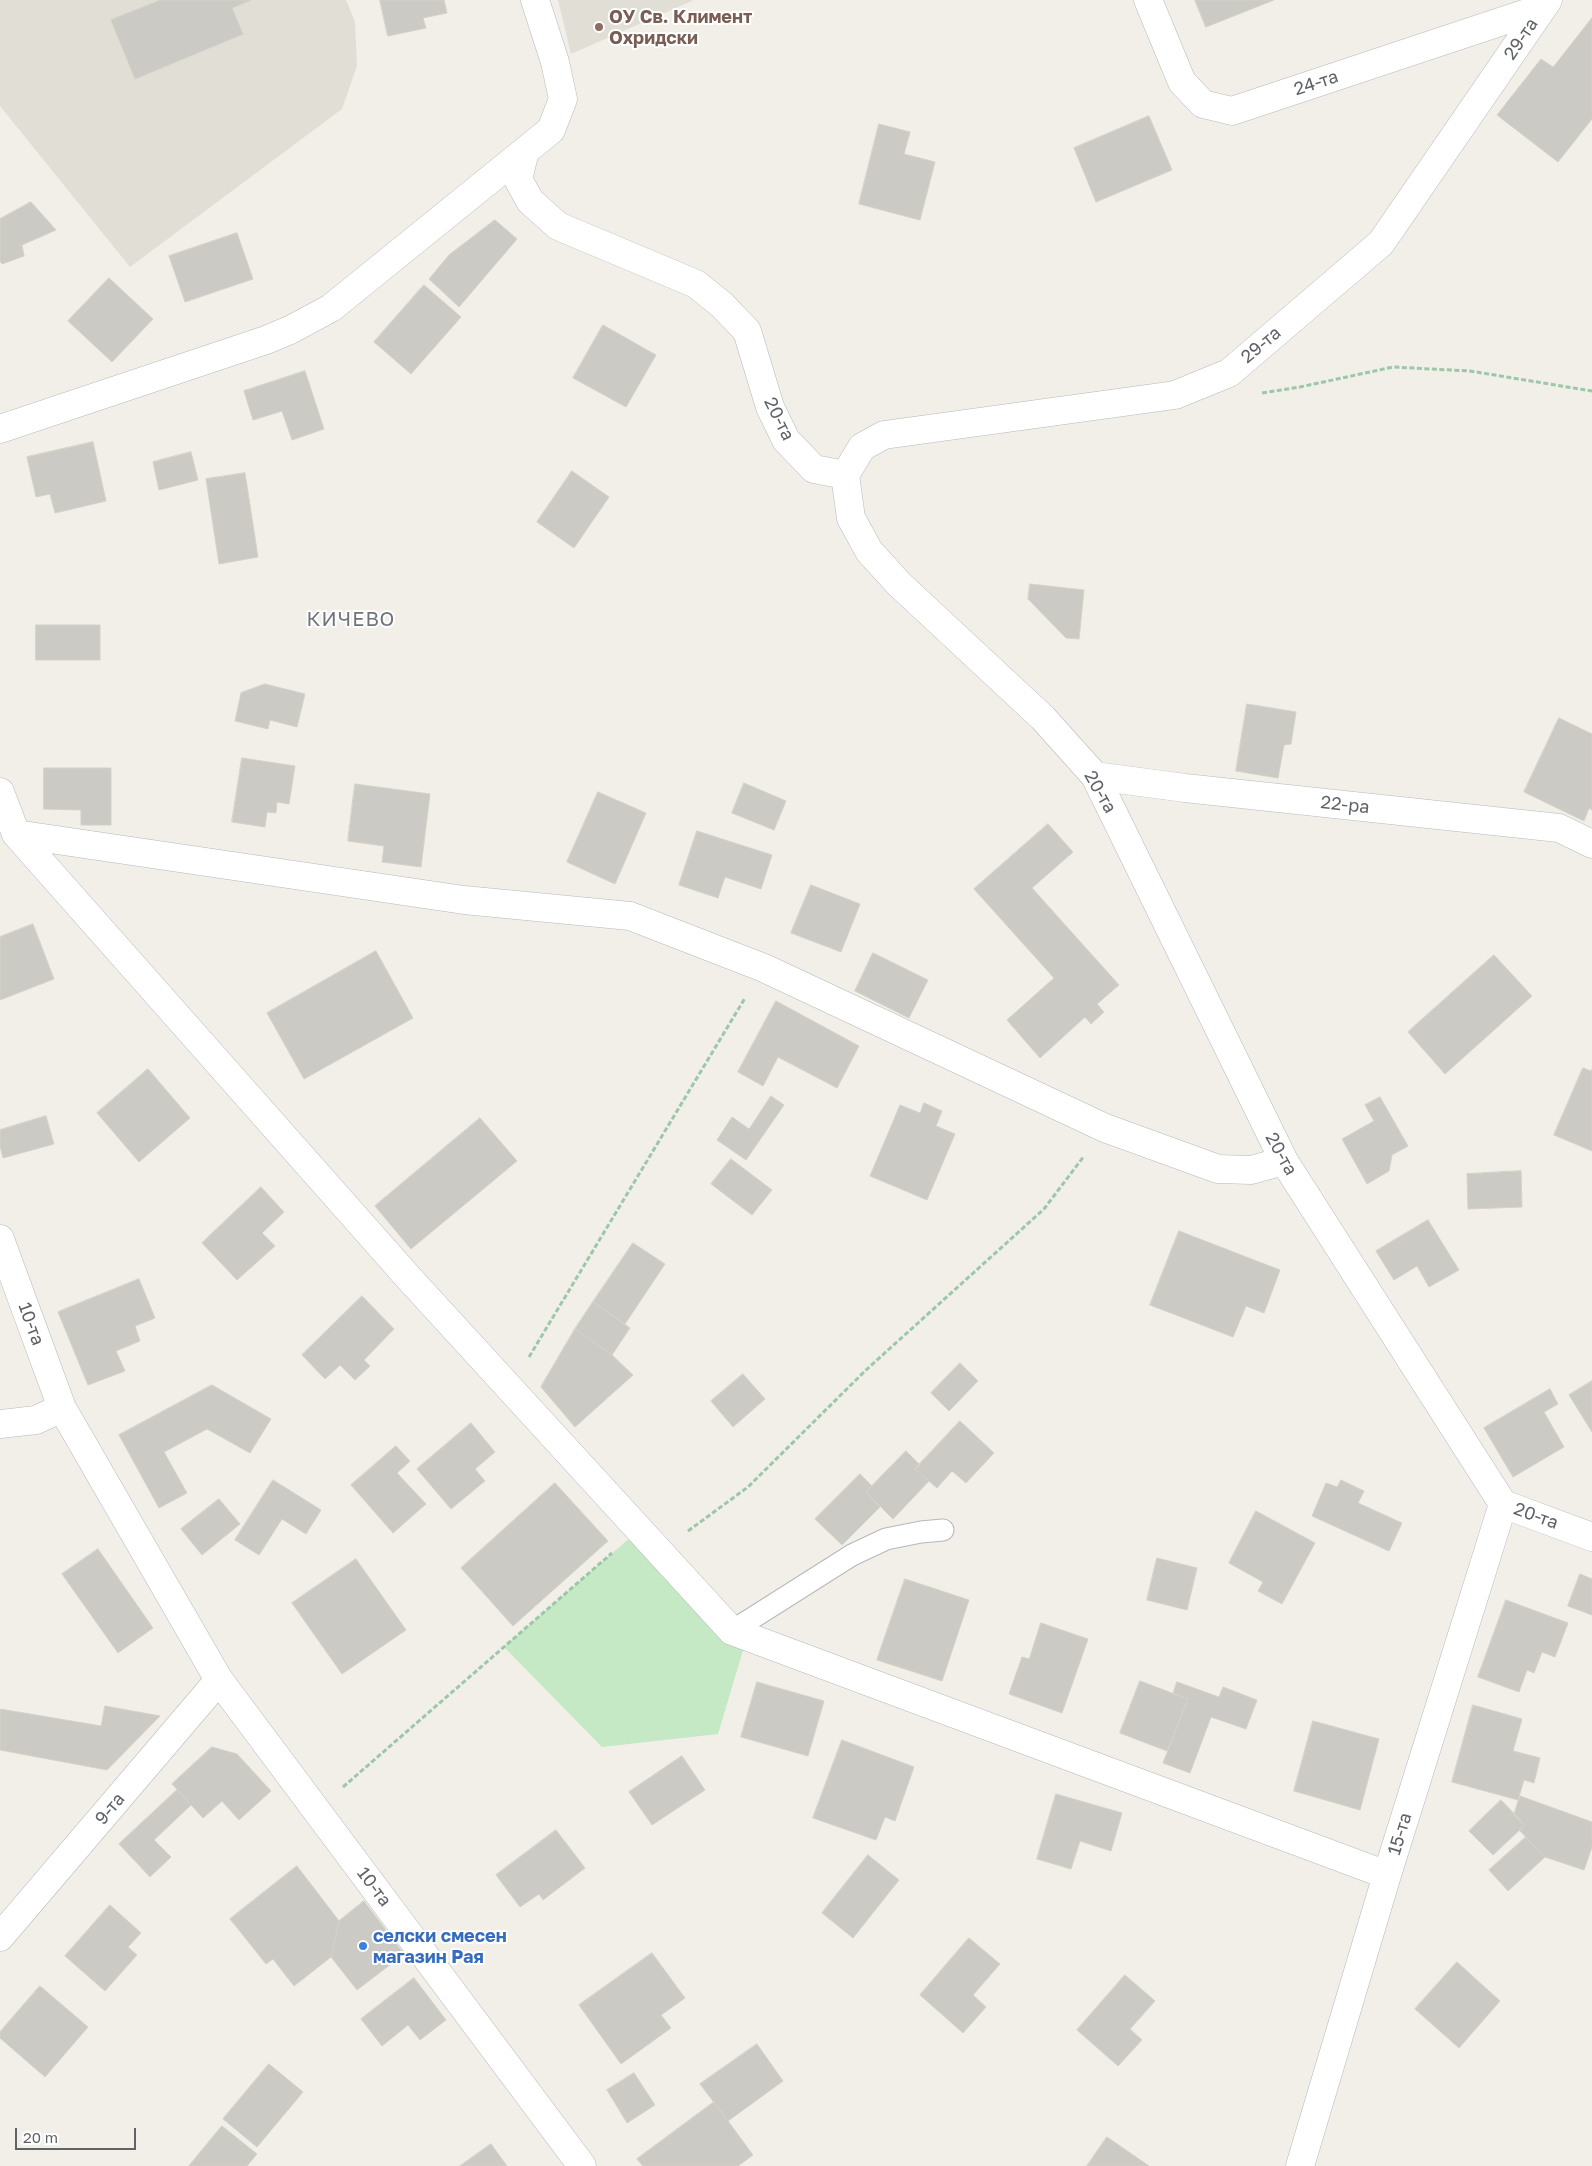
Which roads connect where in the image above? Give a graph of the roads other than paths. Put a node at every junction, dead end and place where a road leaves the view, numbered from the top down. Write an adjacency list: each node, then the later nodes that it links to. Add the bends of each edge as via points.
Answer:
1 (535, 0): 4 (street, via 563,99 551,130)
2 (1148, 0): 3 (street, 24-та, via 1182,82 1203,104 1232,111)
3 (1545, 4): 6 (street, 29-та, via 1381,243 1229,373 1175,395 884,435 862,447)
4 (525, 151): 5 (street, via 331,308 290,330); 6 (street, 20-та, via 518,179 530,201 558,226 696,284 722,305 746,332 770,407 786,440 814,469)
5 (0, 429)
6 (845, 475): 7 (street, 20-та, via 851,518 869,551 898,584 1043,718)
7 (1095, 776): 10 (street, 22-ра, via 1559,828); 11 (street, 20-та)
8 (0, 792): 9 (street)
9 (16, 834): 11 (street, via 464,900 630,916 764,968 1106,1128 1218,1169 1251,1170); 18 (street, via 400,1268)
10 (1592, 844)
11 (1284, 1161): 15 (street, 20-та)
12 (0, 1239): 13 (street, 10-та)
13 (62, 1408): 14 (street, via 36,1420); 19 (street, 10-та)
14 (0, 1424)
15 (1503, 1504): 17 (street, 20-та); 20 (street, 15-та)
16 (943, 1530): 18 (lane, via 886,1539 852,1555)
17 (1592, 1537)
18 (732, 1631): 20 (street)
19 (219, 1680): 21 (street, 9-та); 22 (street, 10-та)
20 (1387, 1875): 23 (street, 15-та)
21 (0, 1937)
22 (582, 2166)
23 (1300, 2166)

